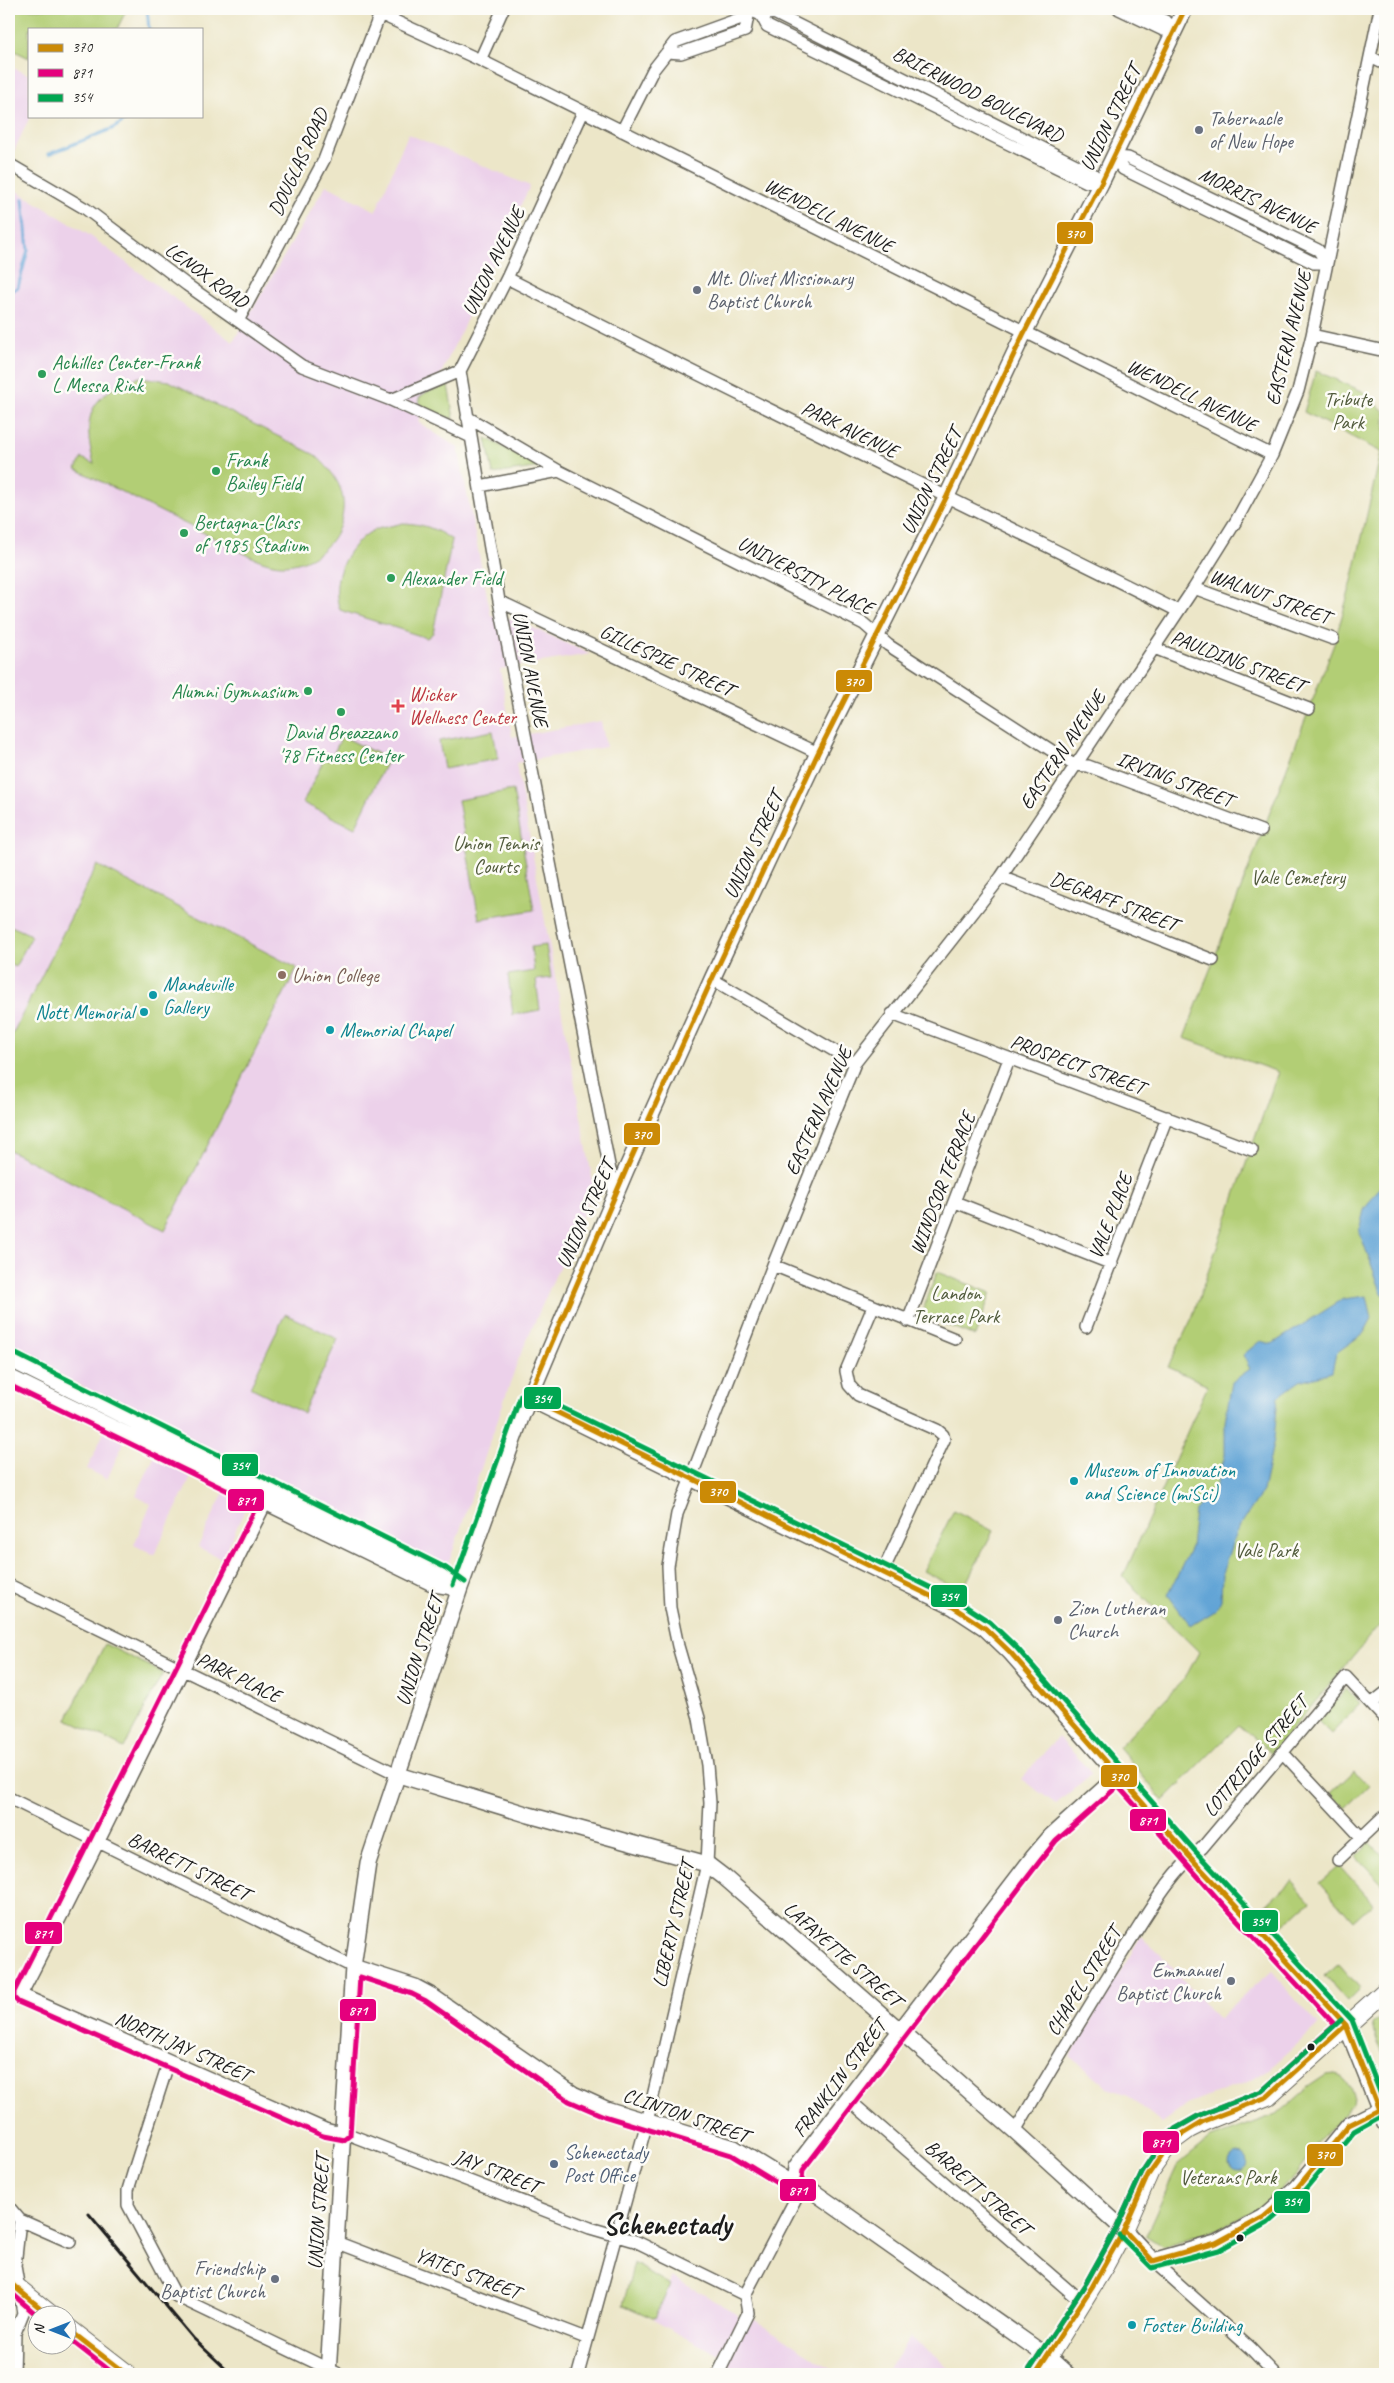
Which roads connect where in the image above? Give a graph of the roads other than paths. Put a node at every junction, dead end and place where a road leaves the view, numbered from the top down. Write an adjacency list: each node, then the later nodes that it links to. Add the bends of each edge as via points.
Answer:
1 (369, 9): 8 (street, WENDELL AVENUE)
2 (503, 9): 11 (street)
3 (1119, 9): 9 (street, via 1163,30)
4 (1141, 9): 9 (street, via 1167,22)
5 (1185, 9): 9 (street, UNION STREET)
6 (1380, 9): 10 (street, EASTERN AVENUE)
7 (749, 12): 14 (street, via 745,31 681,53 667,52 653,70); 17 (street, BRIERWOOD BOULEVARD, via 761,16 767,26 1087,182)
8 (380, 14): 11 (street, WENDELL AVENUE); 20 (street, DOUGLAS ROAD, via 324,160)
9 (1175, 31): 15 (street, UNION STREET)
10 (1370, 57): 12 (street); 18 (street, EASTERN AVENUE)
11 (480, 60): 13 (street, WENDELL AVENUE)
12 (1385, 64)
13 (583, 112): 14 (street, WENDELL AVENUE); 19 (street, UNION AVENUE)
14 (622, 131): 21 (street, WENDELL AVENUE)
15 (1113, 157): 17 (street, UNION STREET); 18 (street, MORRIS AVENUE, via 1123,169 1314,262)
16 (9, 164): 20 (street, LENOX ROAD, via 86,209)
17 (1101, 183): 21 (street, UNION STREET)
18 (1327, 262): 22 (street, EASTERN AVENUE)
19 (507, 278): 24 (street, UNION AVENUE); 31 (street, PARK AVENUE, via 714,384)
20 (238, 321): 25 (street, LENOX ROAD, via 302,366)
21 (1024, 334): 28 (street, WENDELL AVENUE); 31 (street, UNION STREET)
22 (1312, 335): 23 (street); 28 (street, EASTERN AVENUE, via 1298,390)
23 (1385, 351)
24 (460, 371): 25 (street); 26 (street, UNION AVENUE)
25 (391, 400): 27 (street, LENOX ROAD)
26 (467, 418): 27 (street, UNION AVENUE); 29 (street, UNIVERSITY PLACE)
27 (471, 438): 30 (street, UNION AVENUE)
28 (1272, 455): 32 (street, EASTERN AVENUE)
29 (559, 471): 30 (street); 35 (street, UNIVERSITY PLACE, via 864,624)
30 (480, 486): 33 (street, UNION AVENUE)
31 (947, 496): 34 (street, PARK AVENUE); 35 (street, UNION STREET)
32 (1194, 588): 34 (street, EASTERN AVENUE); 36 (street, WALNUT STREET)
33 (499, 601): 39 (street, GILLESPIE STREET); 50 (street, UNION AVENUE)
34 (1178, 611): 37 (street, EASTERN AVENUE)
35 (877, 635): 39 (street, UNION STREET); 40 (street, UNIVERSITY PLACE)
36 (1332, 639)
37 (1154, 648): 38 (street, PAULDING STREET); 40 (street, EASTERN AVENUE)
38 (1309, 709)
39 (818, 753): 44 (street, UNION STREET)
40 (1074, 765): 41 (street, IRVING STREET, via 1088,766); 42 (street, EASTERN AVENUE)
41 (1262, 832)
42 (1001, 877): 43 (street, DEGRAFF STREET); 45 (street, EASTERN AVENUE)
43 (1213, 960)
44 (712, 979): 47 (street); 50 (street, UNION STREET)
45 (892, 1014): 46 (street, PROSPECT STREET); 47 (street, EASTERN AVENUE)
46 (1009, 1059): 48 (street, PROSPECT STREET); 51 (street, WINDSOR TERRACE)
47 (855, 1063): 53 (street, EASTERN AVENUE)
48 (1167, 1117): 49 (street, PROSPECT STREET); 52 (street, VALE PLACE)
49 (1252, 1150)
50 (615, 1196): 60 (street, UNION STREET)
51 (955, 1202): 52 (street); 55 (street, WINDSOR TERRACE)
52 (1112, 1264): 56 (street, VALE PLACE)
53 (773, 1265): 54 (street); 61 (street, EASTERN AVENUE)
54 (873, 1307): 55 (street); 63 (street, via 846,1371 849,1385 858,1395 943,1435 944,1440)
55 (908, 1321): 57 (street)
56 (1086, 1327)
57 (955, 1339)
58 (9, 1359): 62 (street)
59 (9, 1377): 62 (street)
60 (528, 1398): 61 (street); 65 (street, UNION STREET)
61 (690, 1478): 63 (street); 79 (street, LIBERTY STREET, via 670,1546 670,1608 699,1718 707,1765 710,1803)
62 (270, 1496): 65 (street, via 443,1575); 66 (street)
63 (883, 1571): 72 (street, via 953,1607 985,1628)
64 (9, 1585): 66 (street, PARK PLACE)
65 (460, 1588): 71 (street, UNION STREET)
66 (182, 1670): 71 (street, PARK PLACE); 76 (street)
67 (1385, 1692): 68 (street)
68 (1371, 1704): 69 (street); 70 (street, LOTTRIDGE STREET, via 1346,1677)
69 (1385, 1719)
70 (1283, 1753): 75 (street); 77 (street, LOTTRIDGE STREET, via 1202,1848)
71 (399, 1775): 79 (street, LAFAYETTE STREET); 80 (street, UNION STREET, via 368,1864)
72 (1119, 1775): 77 (street); 85 (street, FRANKLIN STREET, via 1051,1836)
73 (9, 1798): 76 (street, BARRETT STREET)
74 (1385, 1814): 75 (street)
75 (1362, 1838): 78 (street)
76 (100, 1843): 80 (street, BARRETT STREET); 83 (street)
77 (1190, 1857): 84 (street); 90 (street, CHAPEL STREET, via 1180,1866 1144,1918)
78 (1338, 1860)
79 (707, 1864): 85 (street, LAFAYETTE STREET); 89 (street, LIBERTY STREET)
80 (354, 1967): 89 (street, CLINTON STREET, via 416,1987 573,2094); 91 (street, UNION STREET)
81 (9, 1989): 83 (street, NORTH JAY STREET)
82 (1385, 1991): 84 (main road)
83 (21, 1995): 86 (street, NORTH JAY STREET)
84 (1346, 2025): 88 (street); 95 (main road, via 1263,2099 1189,2128 1170,2143 1153,2167)
85 (901, 2030): 87 (street, FRANKLIN STREET); 90 (street, LAFAYETTE STREET)
86 (169, 2061): 91 (street, NORTH JAY STREET, via 325,2129); 108 (street, via 134,2167 128,2205 176,2296)
87 (848, 2100): 92 (street, FRANKLIN STREET, via 796,2167); 102 (street, BARRETT STREET)
88 (1383, 2113): 99 (street, via 1349,2125 1296,2188 1264,2217 1216,2243)
89 (646, 2122): 92 (street, CLINTON STREET, via 734,2148); 96 (street, LIBERTY STREET)
90 (1015, 2131): 95 (street, LAFAYETTE STREET)
91 (343, 2133): 96 (street, JAY STREET); 98 (street, UNION STREET)
92 (794, 2185): 101 (street, FRANKLIN STREET, via 796,2198); 107 (street, CLINTON STREET, via 814,2192)
93 (9, 2207): 94 (street)
94 (20, 2220): 97 (street); 100 (street)
95 (1124, 2230): 99 (street, LAFAYETTE STREET); 102 (main road)
96 (615, 2236): 101 (street, JAY STREET, via 635,2241); 106 (street, LIBERTY STREET)
97 (70, 2242)
98 (336, 2242): 106 (street, YATES STREET); 108 (street, UNION STREET)
99 (1153, 2261): 115 (street, LAFAYETTE STREET)
100 (14, 2286): 103 (highway); 104 (street, via 23,2313)
101 (745, 2295): 112 (street, FRANKLIN STREET, via 748,2313)
102 (1082, 2302): 107 (main road)
103 (39, 2306)
104 (12, 2333): 109 (street)
105 (78, 2336): 110 (highway)
106 (586, 2338): 111 (street, LIBERTY STREET)
107 (1048, 2357): 113 (main road); 114 (street, CLINTON STREET)
108 (332, 2372)
109 (14, 2374)
110 (126, 2374)
111 (578, 2374)
112 (718, 2374)
113 (1035, 2374)
114 (1067, 2374)
115 (1275, 2374)

